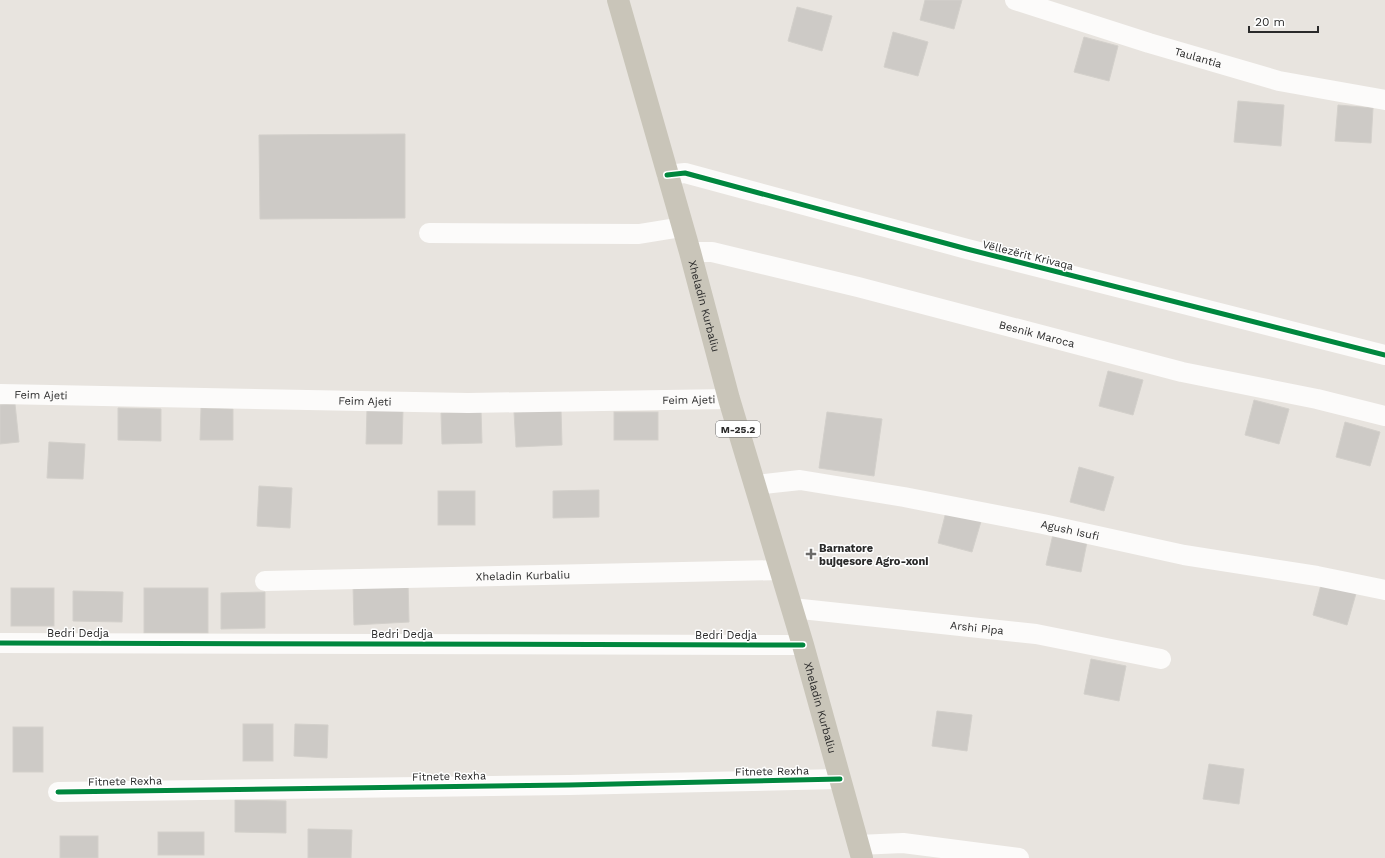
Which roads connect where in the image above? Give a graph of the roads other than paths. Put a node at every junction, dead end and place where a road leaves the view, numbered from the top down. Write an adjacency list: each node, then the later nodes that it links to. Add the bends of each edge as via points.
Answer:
1 (618, 0): 4 (main road, Xheladin Kurbaliu / M-25.2)
2 (1015, 0): 3 (street, Taulantia, via 1279,81)
3 (1385, 100)
4 (667, 175): 5 (main road, Xheladin Kurbaliu / M-25.2); 8 (street, Vëllezërit Krivaqa, via 685,173 974,251)
5 (682, 227): 6 (street, via 639,234); 7 (main road, Xheladin Kurbaliu / M-25.2)
6 (429, 233)
7 (690, 252): 10 (main road, Xheladin Kurbaliu / M-25.2); 11 (street, Besnik Maroca, via 712,252 858,287 1182,372 1317,399)
8 (1385, 355)
9 (0, 394): 10 (street, Feim Ajeti, via 468,403)
10 (729, 399): 12 (main road, Xheladin Kurbaliu / M-25.2)
11 (1385, 416)
12 (755, 485): 13 (main road, Xheladin Kurbaliu / M-25.2); 15 (street, Agush Isufi, via 800,480 904,497 1184,555 1317,576)
13 (780, 570): 14 (street, Xheladin Kurbaliu); 16 (main road, Xheladin Kurbaliu / M-25.2)
14 (265, 582)
15 (1385, 590)
16 (792, 608): 18 (main road, Xheladin Kurbaliu / M-25.2); 19 (street, Arshi Pipa, via 1036,634)
17 (0, 643): 18 (street, Bedri Dedja)
18 (803, 645): 20 (main road, Xheladin Kurbaliu / M-25.2)
19 (1161, 659)
20 (840, 779): 21 (street, Fitnete Rexha); 22 (main road, Xheladin Kurbaliu / M-25.2)
21 (58, 792)
22 (860, 852): 23 (street, Xheladin Kurbaliu, via 903,843)
23 (1019, 858)

